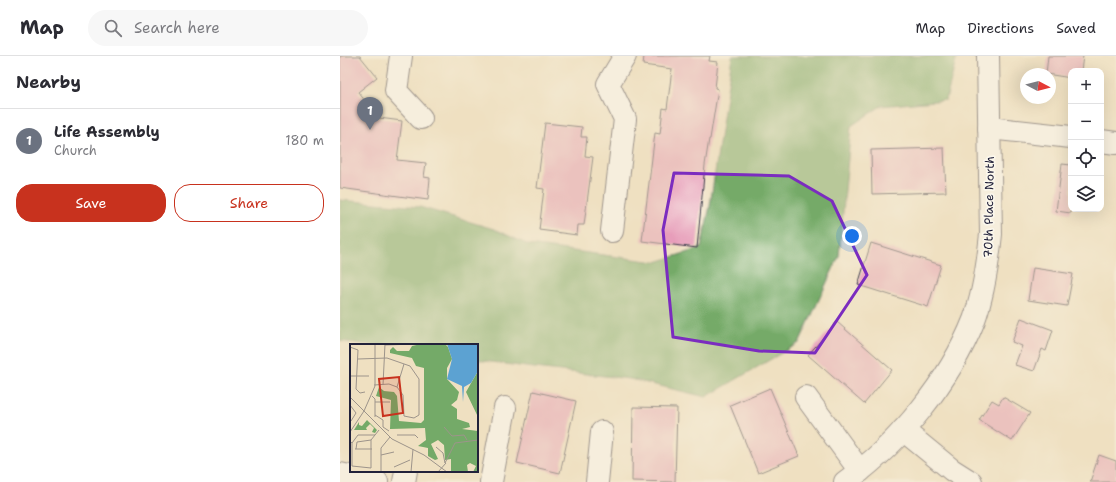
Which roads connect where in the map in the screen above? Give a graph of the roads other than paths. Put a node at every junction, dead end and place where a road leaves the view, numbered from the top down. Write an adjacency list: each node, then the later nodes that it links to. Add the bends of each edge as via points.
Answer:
1 (401, 56): 4 (street, via 396,91)
2 (625, 56): 9 (street, via 608,84 625,119)
3 (988, 56): 5 (street, 70th Place North)
4 (421, 118)
5 (989, 128): 6 (street); 12 (street, 70th Place North, via 991,234 983,290 962,348 927,401)
6 (1068, 137)
7 (1104, 141): 8 (street)
8 (1116, 143)
9 (612, 231)
10 (806, 397): 16 (street)
11 (505, 408): 19 (street)
12 (903, 430): 16 (street, 70th Place North); 21 (street, via 946,466)
13 (602, 432): 20 (street)
14 (406, 472): 18 (street)
15 (340, 474): 17 (street)
16 (853, 477)
17 (377, 482)
18 (404, 482)
19 (491, 482)
20 (597, 482)
21 (971, 482)

